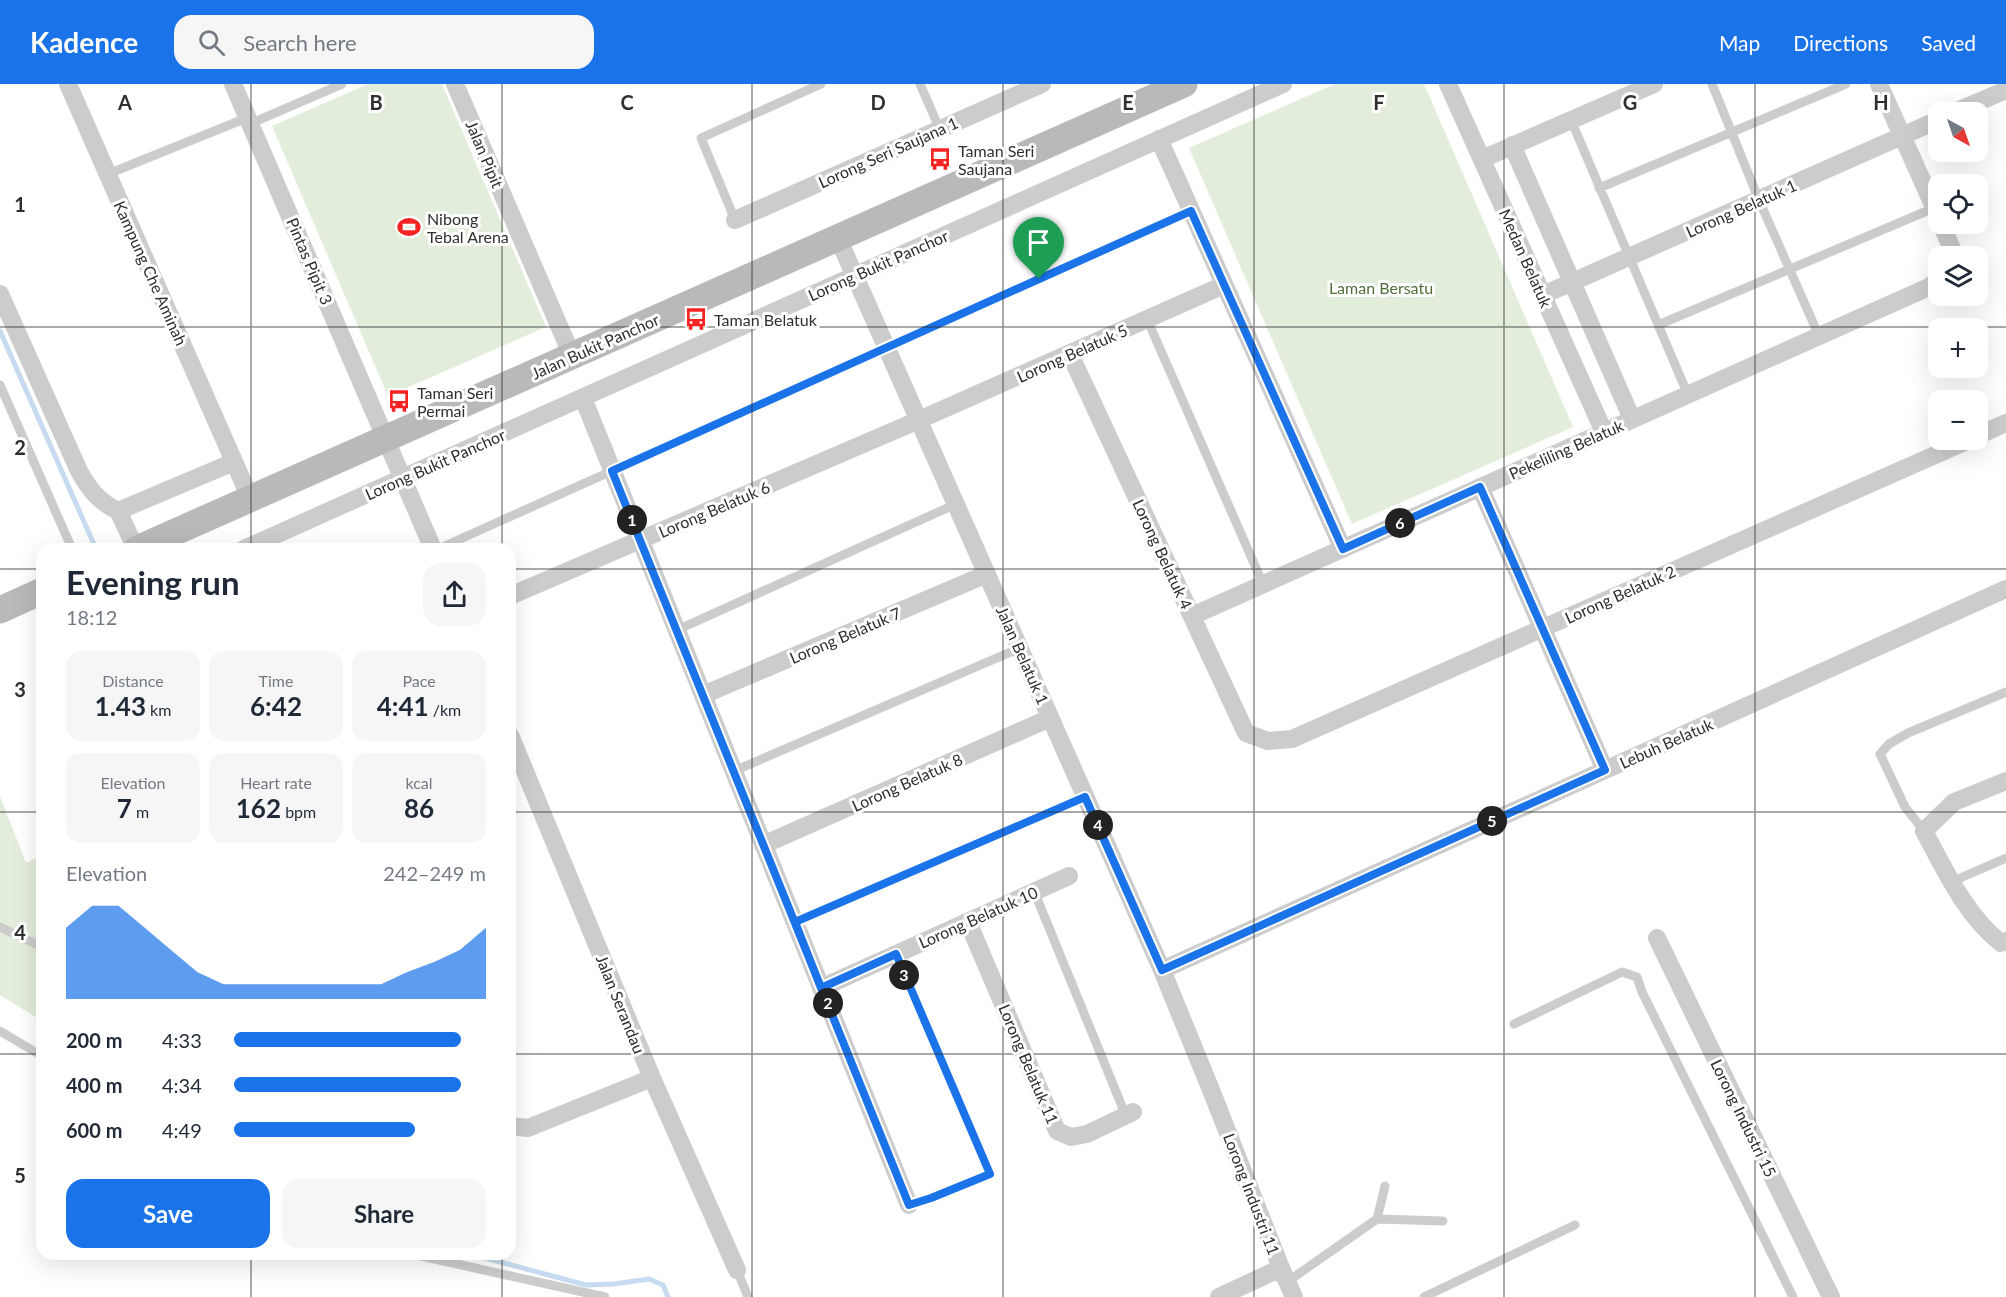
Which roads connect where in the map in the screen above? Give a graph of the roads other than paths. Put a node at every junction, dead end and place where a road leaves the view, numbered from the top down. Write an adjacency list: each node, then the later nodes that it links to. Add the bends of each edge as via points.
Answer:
1 (69, 84): 26 (street, Kampung Che Aminah)
2 (233, 84): 17 (street, Pintas Pipit 3)
3 (342, 84): 17 (lane)
4 (455, 84): 47 (street, Jalan Pipit)
5 (820, 84): 31 (lane, via 701,138)
6 (920, 84): 20 (lane)
7 (1042, 84): 20 (street, Lorong Seri Saujana 1)
8 (1282, 84): 23 (street, Lorong Bukit Panchor)
9 (1448, 84): 25 (street, Medan Belatuk)
10 (1654, 84): 18 (street)
11 (1712, 84): 21 (lane)
12 (1846, 84): 21 (lane)
13 (1879, 84): 22 (street)
14 (1169, 87): 33 (main road, Jalan Bukit Panchor)
15 (2006, 90): 16 (street)
16 (1978, 102)
17 (250, 120): 26 (lane); 56 (street, Pintas Pipit 3)
18 (1571, 120): 24 (street); 27 (lane)
19 (1928, 124): 22 (street, Lorong Belatuk 1)
20 (940, 130): 31 (street, Lorong Seri Saujana 1)
21 (1732, 132): 27 (lane); 29 (lane)
22 (1902, 136): 28 (street); 29 (street, Lorong Belatuk 1)
23 (1159, 139): 30 (street); 36 (street, Lorong Bukit Panchor)
24 (1512, 145): 25 (street); 37 (street, Medan Belatuk)
25 (1482, 159): 41 (street, Medan Belatuk)
26 (108, 174): 58 (street, Kampung Che Aminah)
27 (1599, 188): 34 (lane)
28 (1928, 194)
29 (1759, 200): 34 (street, Lorong Belatuk 1); 35 (lane)
30 (1191, 211): 38 (street); 45 (lane)
31 (735, 220)
32 (1928, 220): 35 (lane)
33 (838, 238): 36 (street, Jalan Belatuk 1); 47 (main road, Jalan Bukit Panchor)
34 (1629, 257): 37 (street, Lorong Belatuk 1); 43 (lane)
35 (1790, 268): 43 (lane); 44 (lane)
36 (855, 276): 45 (street, Jalan Belatuk 1); 50 (street, Lorong Bukit Panchor)
37 (1572, 282): 41 (street, Lorong Belatuk 1); 51 (street, Medan Belatuk)
38 (1224, 285): 42 (street, Lorong Belatuk 5); 72 (street)
39 (1928, 287): 44 (street, Pekeliling Belatuk)
40 (0, 294): 64 (street, via 79,471 90,490)
41 (1543, 295): 55 (street, Medan Belatuk)
42 (1147, 320): 46 (street, Lorong Belatuk 5); 74 (lane)
43 (1658, 325): 49 (lane)
44 (1819, 336): 49 (street, Pekeliling Belatuk)
45 (887, 348): 52 (street, Jalan Belatuk 1); 59 (lane)
46 (1070, 354): 52 (street, Lorong Belatuk 5); 79 (street, Lorong Belatuk 4)
47 (572, 356): 56 (main road, Jalan Bukit Panchor)
48 (0, 385): 66 (lane)
49 (1688, 395): 51 (street, Pekeliling Belatuk)
50 (583, 398): 59 (street); 60 (street, Lorong Bukit Panchor)
51 (1632, 419): 55 (street, Pekeliling Belatuk)
52 (919, 420): 63 (street, Jalan Belatuk 1); 65 (street, Lorong Belatuk 6)
53 (2006, 423): 54 (street)
54 (1988, 431)
55 (1604, 432): 61 (street, Pekeliling Belatuk)
56 (386, 438): 60 (street); 62 (main road, Jalan Bukit Panchor)
57 (1946, 450): 80 (street, Lorong Belatuk 2)
58 (234, 462): 62 (street, Kampung Che Aminah); 64 (street)
59 (612, 471): 65 (street); 71 (lane)
60 (404, 478): 69 (street, Lorong Bukit Panchor); 70 (street)
61 (1480, 487): 72 (street, Pekeliling Belatuk); 80 (street)
62 (250, 498): 68 (main road, Jalan Bukit Panchor)
63 (956, 504): 73 (street, Jalan Belatuk 1); 81 (lane)
64 (118, 511): 67 (street)
65 (640, 540): 76 (street, Lorong Belatuk 6); 81 (street)
66 (69, 543)
67 (133, 543)
68 (149, 543)
69 (258, 543)
70 (431, 543)
71 (451, 543)
72 (1343, 549): 74 (street, Pekeliling Belatuk)
73 (987, 574): 82 (street, Jalan Belatuk 1); 84 (street, Lorong Belatuk 7)
74 (1263, 584): 79 (street, Pekeliling Belatuk)
75 (2006, 589): 88 (street, Lebuh Belatuk)
76 (516, 593)
77 (36, 594): 78 (main road)
78 (0, 610)
79 (1192, 616): 86 (street, Lorong Belatuk 4, via 1246,733)
80 (1542, 628): 86 (street, Lorong Belatuk 2, via 1292,739); 88 (street)
81 (677, 630): 84 (street)
82 (1020, 648): 85 (street, Jalan Belatuk 1); 89 (lane)
83 (2006, 692): 92 (lane, via 1908,733 1880,754 1905,807)
84 (703, 695): 89 (street)
85 (1050, 718): 91 (street, Jalan Belatuk 1); 93 (street, Lorong Belatuk 8)
86 (1268, 741)
87 (516, 749): 110 (street, Jalan Serandau)
88 (1605, 770): 105 (street, Lebuh Belatuk)
89 (734, 771): 93 (street)
90 (2006, 781): 92 (street, via 1954,802)
91 (1085, 797): 98 (lane); 105 (street, Jalan Belatuk 1)
92 (1924, 831): 96 (street)
93 (763, 845): 98 (street)
94 (2006, 858): 96 (lane)
95 (1069, 876): 97 (street, Lorong Belatuk 10)
96 (1951, 882): 102 (street, via 1988,933 2001,944)
97 (1034, 891): 99 (street, Lorong Belatuk 10); 112 (lane)
98 (795, 922): 106 (street)
99 (968, 922): 104 (street, Lorong Belatuk 10); 112 (street, Lorong Belatuk 11, via 1057,1131 1071,1137 1087,1134)
100 (0, 927): 103 (lane)
101 (1658, 938): 127 (street, Lorong Industri 15)
102 (2006, 941)
103 (36, 944)
104 (896, 954): 106 (street, Lorong Belatuk 10); 115 (lane, via 990,1174)
105 (1162, 970): 111 (street, Jalan Belatuk 1)
106 (821, 988): 115 (street)
107 (1514, 1024): 126 (lane, via 1622,972 1637,977)
108 (0, 1031): 109 (lane)
109 (36, 1052)
110 (652, 1078): 113 (street, via 528,1128); 120 (street, Jalan Serandau)
111 (1208, 1082): 121 (street, Lorong Industri 11)
112 (1129, 1114)
113 (516, 1127)
114 (1385, 1186): 116 (lane)
115 (909, 1205)
116 (1377, 1219): 117 (lane); 121 (lane)
117 (1443, 1221)
118 (1575, 1225): 125 (lane)
119 (439, 1260): 122 (lane)
120 (737, 1270): 123 (lane)
121 (1288, 1282): 124 (street)
122 (605, 1297)
123 (748, 1297)
124 (1219, 1297)
125 (1424, 1297)
126 (1792, 1297)
127 (1831, 1297)

